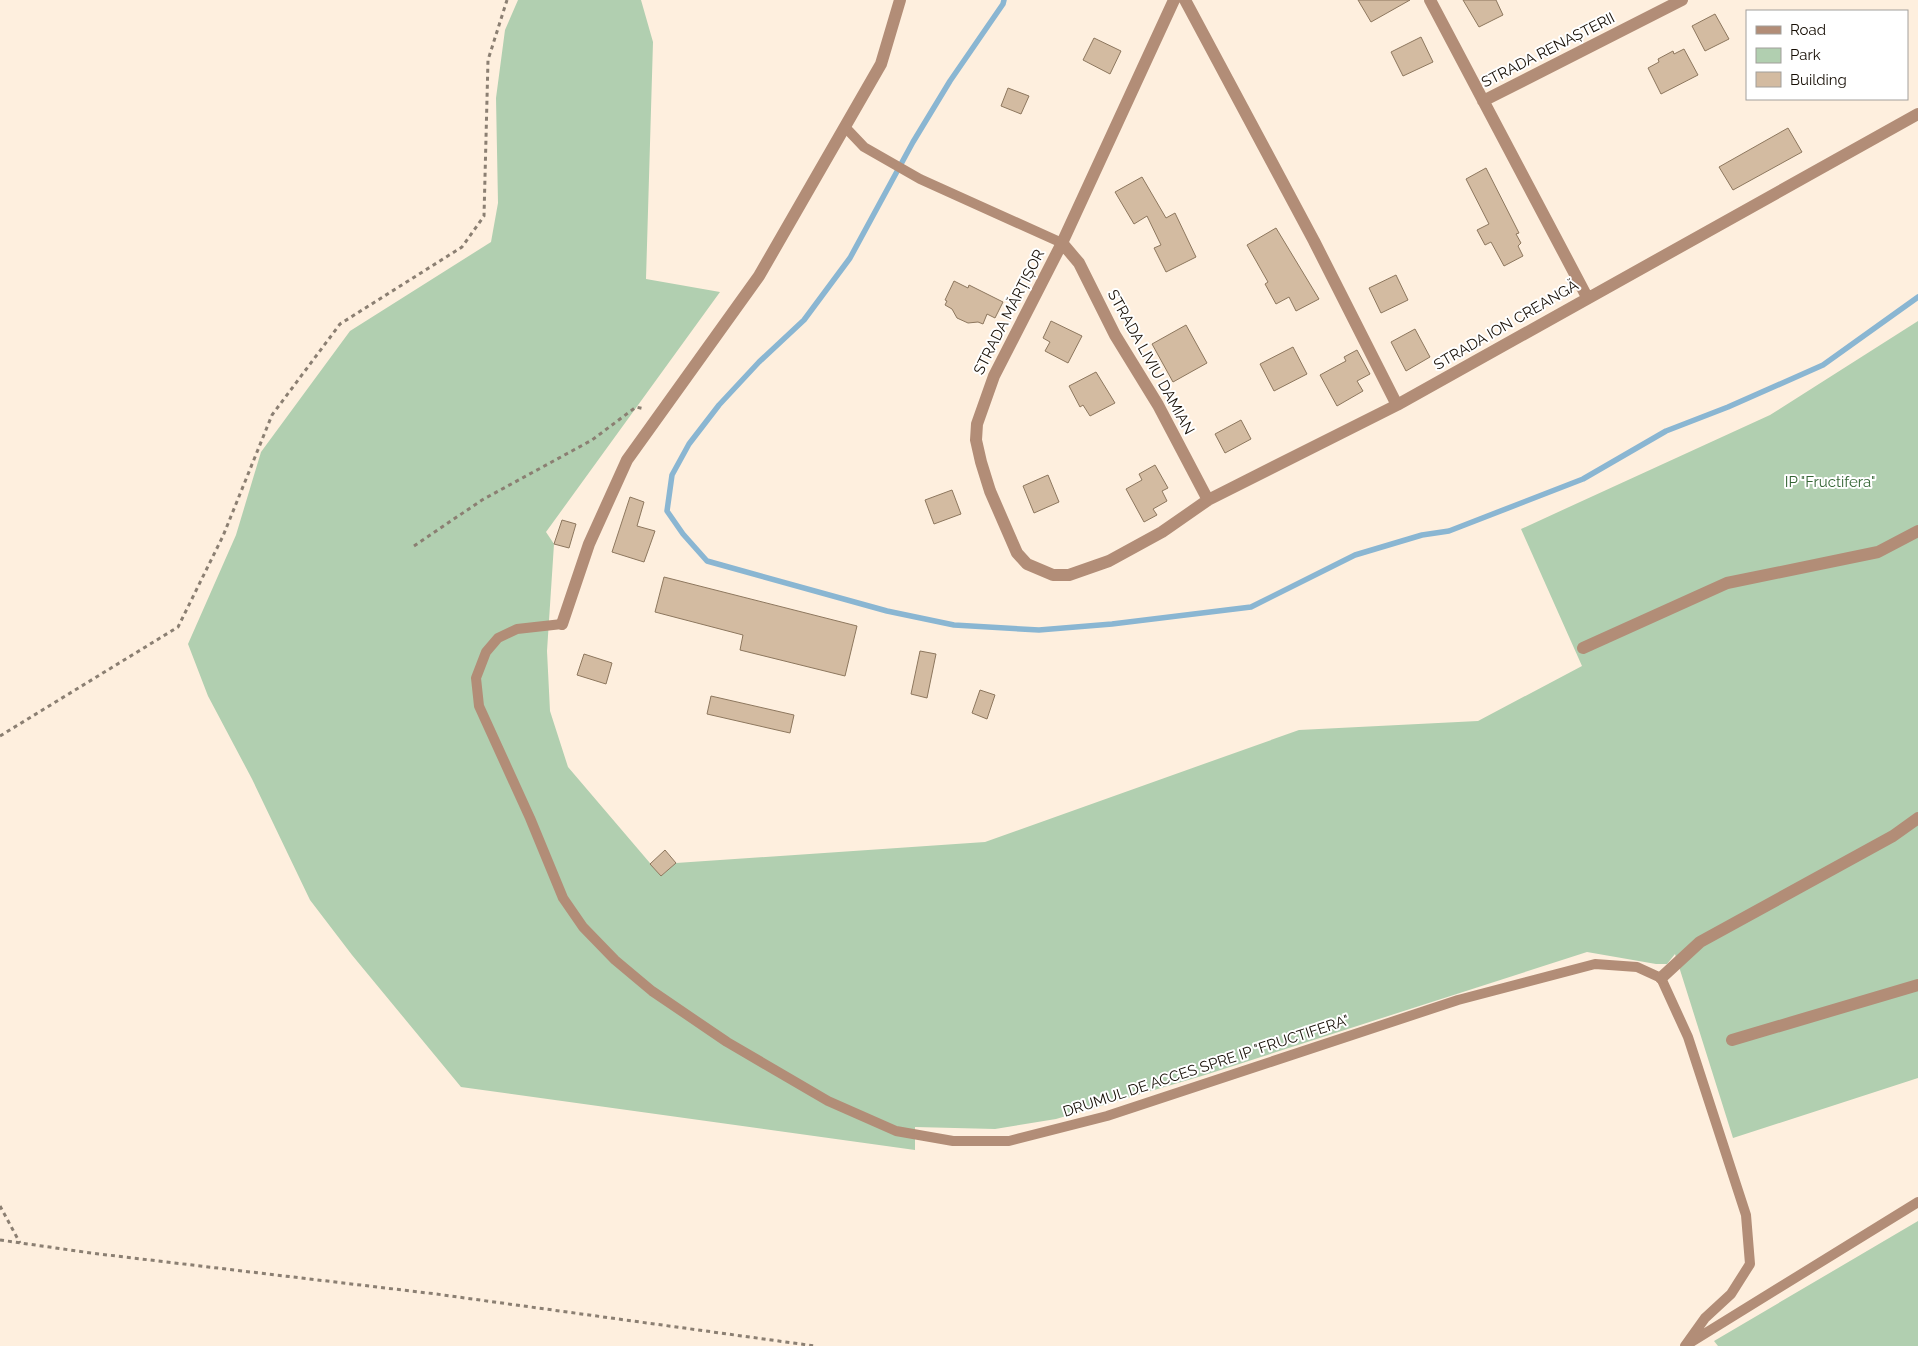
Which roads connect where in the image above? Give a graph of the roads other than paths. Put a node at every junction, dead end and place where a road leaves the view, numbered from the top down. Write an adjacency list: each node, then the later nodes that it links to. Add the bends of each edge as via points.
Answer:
1 (900, 0): 8 (street, via 881,64)
2 (1174, 0): 9 (street, STRADA MĂRȚIȘOR)
3 (1185, 0): 11 (street, via 1314,241)
4 (1430, 0): 6 (street)
5 (1678, 1): 6 (street, STRADA RENAȘTERII)
6 (1483, 101): 10 (street)
7 (1918, 114): 10 (street, STRADA ION CREANGĂ)
8 (845, 127): 9 (lane, via 881,159); 15 (street, via 759,276 627,460 589,544)
9 (1062, 243): 12 (street, STRADA LIVIU DAMIAN, via 1079,263 1115,335 1158,405); 14 (street, STRADA MĂRȚIȘOR, via 994,376 980,410 976,440 990,491 1017,553 1027,564 1053,575 1069,575)
10 (1587, 298): 11 (street, STRADA ION CREANGĂ)
11 (1397, 405): 12 (street, STRADA ION CREANGĂ)
12 (1208, 500): 14 (street, STRADA ION CREANGĂ, via 1162,532)
13 (1918, 530): 16 (street, via 1878,552 1727,583)
14 (1109, 561)
15 (562, 624): 18 (lane, DRUMUL DE ACCES SPRE IP "FRUCTIFERA", via 516,629 498,638 486,652 476,678 479,706 562,898 582,927 652,991 727,1042 828,1101 896,1131 953,1141 1009,1141 1107,1116 1458,1000 1595,964 1637,968)
16 (1584, 648)
17 (1918, 818): 18 (street, via 1894,836 1700,942)
18 (1661, 978): 22 (lane, via 1688,1037 1746,1215 1750,1264 1731,1294 1705,1318)
19 (1918, 985): 20 (street)
20 (1732, 1040)
21 (1918, 1202): 22 (lane)
22 (1685, 1346)

